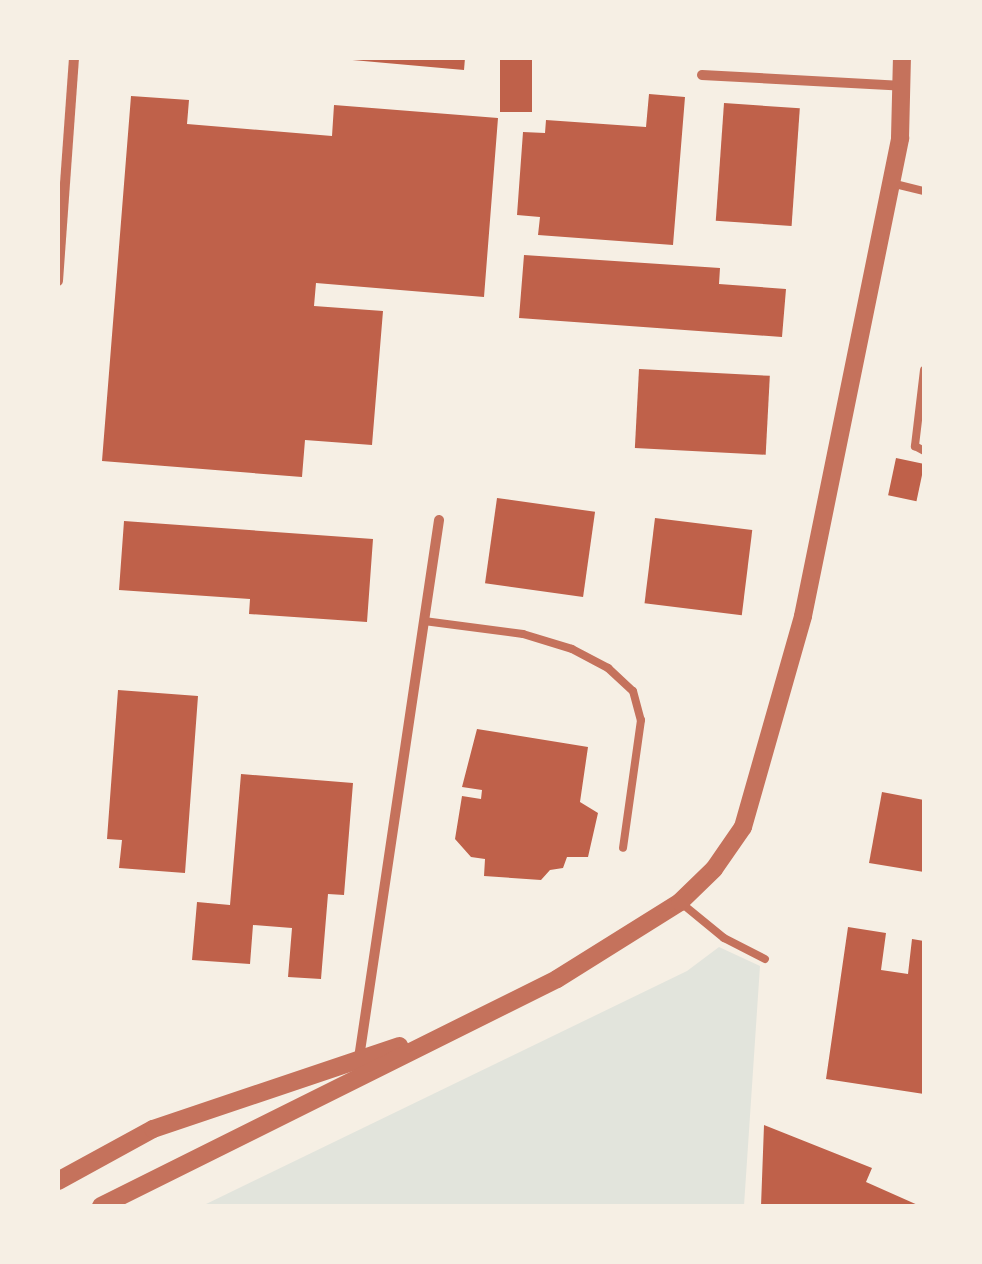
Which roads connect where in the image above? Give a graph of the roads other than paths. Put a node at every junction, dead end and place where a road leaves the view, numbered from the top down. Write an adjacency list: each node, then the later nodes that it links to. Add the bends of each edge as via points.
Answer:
1 (74, 58): 7 (street)
2 (902, 58): 4 (street)
3 (702, 75): 4 (street)
4 (903, 86): 5 (street)
5 (892, 183): 6 (lane); 13 (street, via 803,616 743,827 714,870)
6 (924, 191)
7 (58, 281)
8 (924, 370): 9 (lane, via 916,446)
9 (924, 451)
10 (438, 520): 11 (street)
11 (424, 622): 12 (lane, via 523,634 572,649 633,691 641,720); 16 (street)
12 (623, 848)
13 (680, 902): 14 (lane, via 724,938); 15 (street, via 556,979)
14 (764, 959)
15 (461, 1026): 16 (street); 18 (street)
16 (360, 1058): 17 (street, via 154,1129)
17 (58, 1181)
18 (100, 1206)

